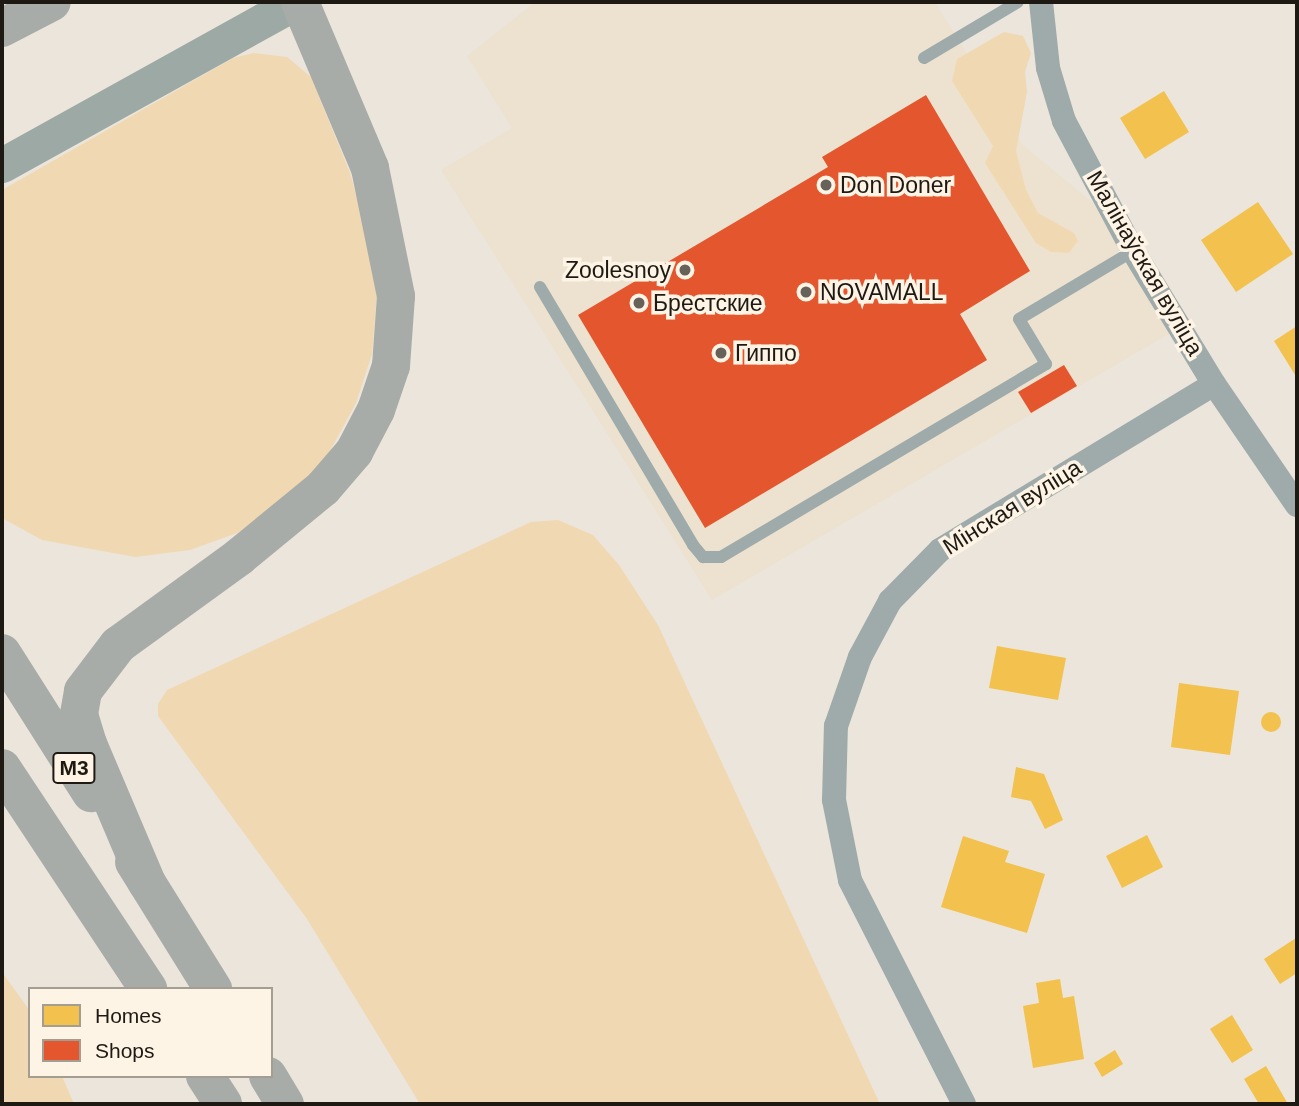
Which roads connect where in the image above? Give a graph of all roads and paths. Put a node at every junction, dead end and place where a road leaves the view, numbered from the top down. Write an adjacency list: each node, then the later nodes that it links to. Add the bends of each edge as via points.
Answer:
1 (52, 2): 5 (highway)
2 (298, 2): 7 (main road); 16 (highway, via 345,103 374,181 396,296 391,366 376,410 354,452 323,488 118,645 83,691 79,714 88,744)
3 (1018, 2): 6 (lane)
4 (1041, 2): 8 (street, Малінаўская вуліца, via 1048,68 1064,121)
5 (11, 20)
6 (924, 58)
7 (2, 164)
8 (1133, 251): 9 (lane, via 1019,318 1046,365 720,557 703,557 693,545); 10 (street, Малінаўская вуліца)
9 (540, 286)
10 (1214, 384): 11 (street, Малінаўская вуліца); 23 (street, Мінская вуліца, via 940,550 890,601 860,657 836,726 834,800 850,880)
11 (1297, 505)
12 (2, 653): 16 (highway, М3)
13 (2, 768): 15 (highway, М3)
14 (2, 817): 15 (highway)
15 (69, 870): 17 (highway, М3)
16 (147, 883): 18 (highway, М3)
17 (147, 987)
18 (212, 987)
19 (206, 1078): 21 (highway)
20 (269, 1078): 22 (highway)
21 (223, 1104)
22 (285, 1104)
23 (964, 1104)

